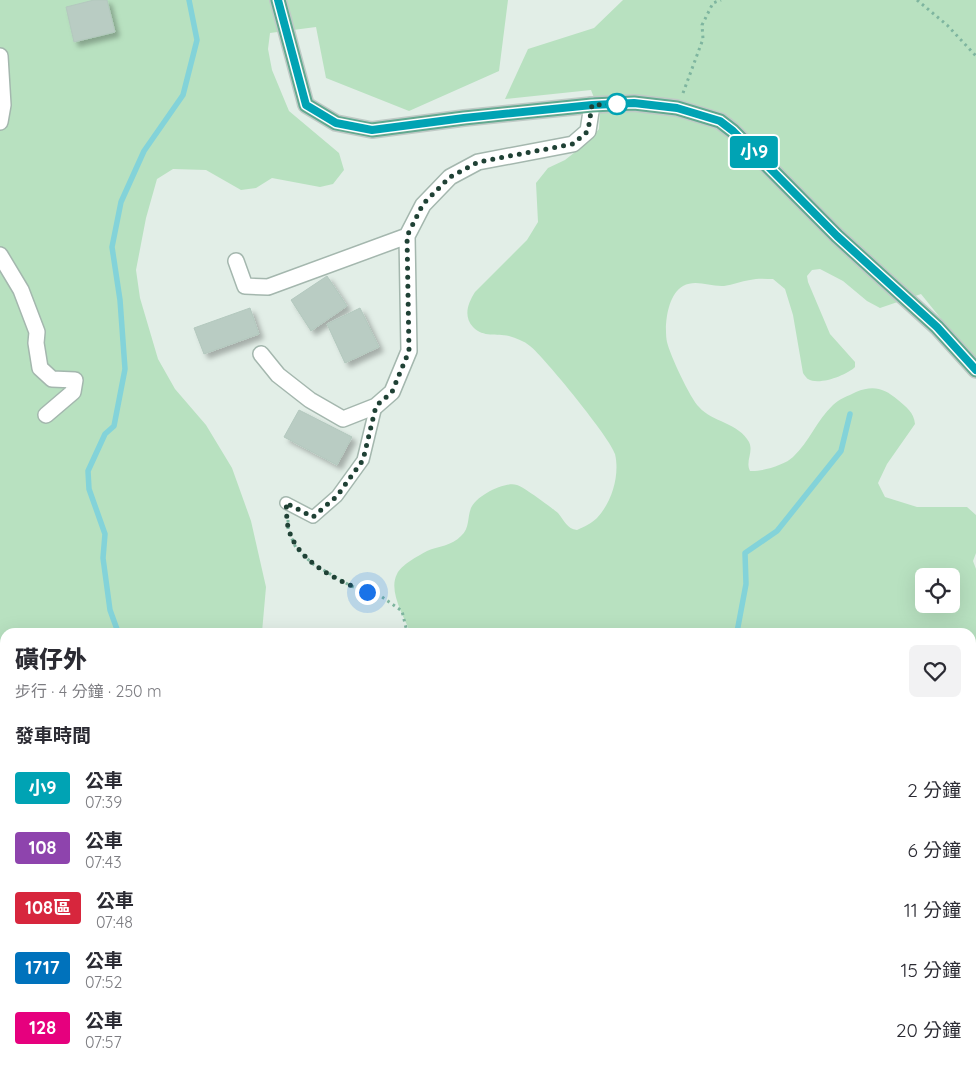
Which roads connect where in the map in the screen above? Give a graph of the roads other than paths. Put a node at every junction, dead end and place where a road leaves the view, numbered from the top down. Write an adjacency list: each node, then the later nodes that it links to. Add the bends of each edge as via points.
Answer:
1 (278, 0): 3 (main road, via 306,105 336,123 372,130)
2 (0, 56): 4 (street, via 3,105)
3 (592, 105): 5 (street, via 588,131 573,144 478,162 450,177 423,204); 9 (main road, via 634,103 677,108 720,121 837,236 937,327)
4 (0, 122)
5 (407, 236): 7 (street, via 268,287 245,286); 10 (street, via 409,351 392,392)
6 (0, 255): 11 (street, via 21,290 37,332 40,368 52,379 74,380 73,392)
7 (236, 261)
8 (261, 354): 10 (street, via 278,375 342,419)
9 (976, 370)
10 (376, 406): 12 (lane, via 363,460 337,496 313,517)
11 (46, 415)
12 (286, 503)

